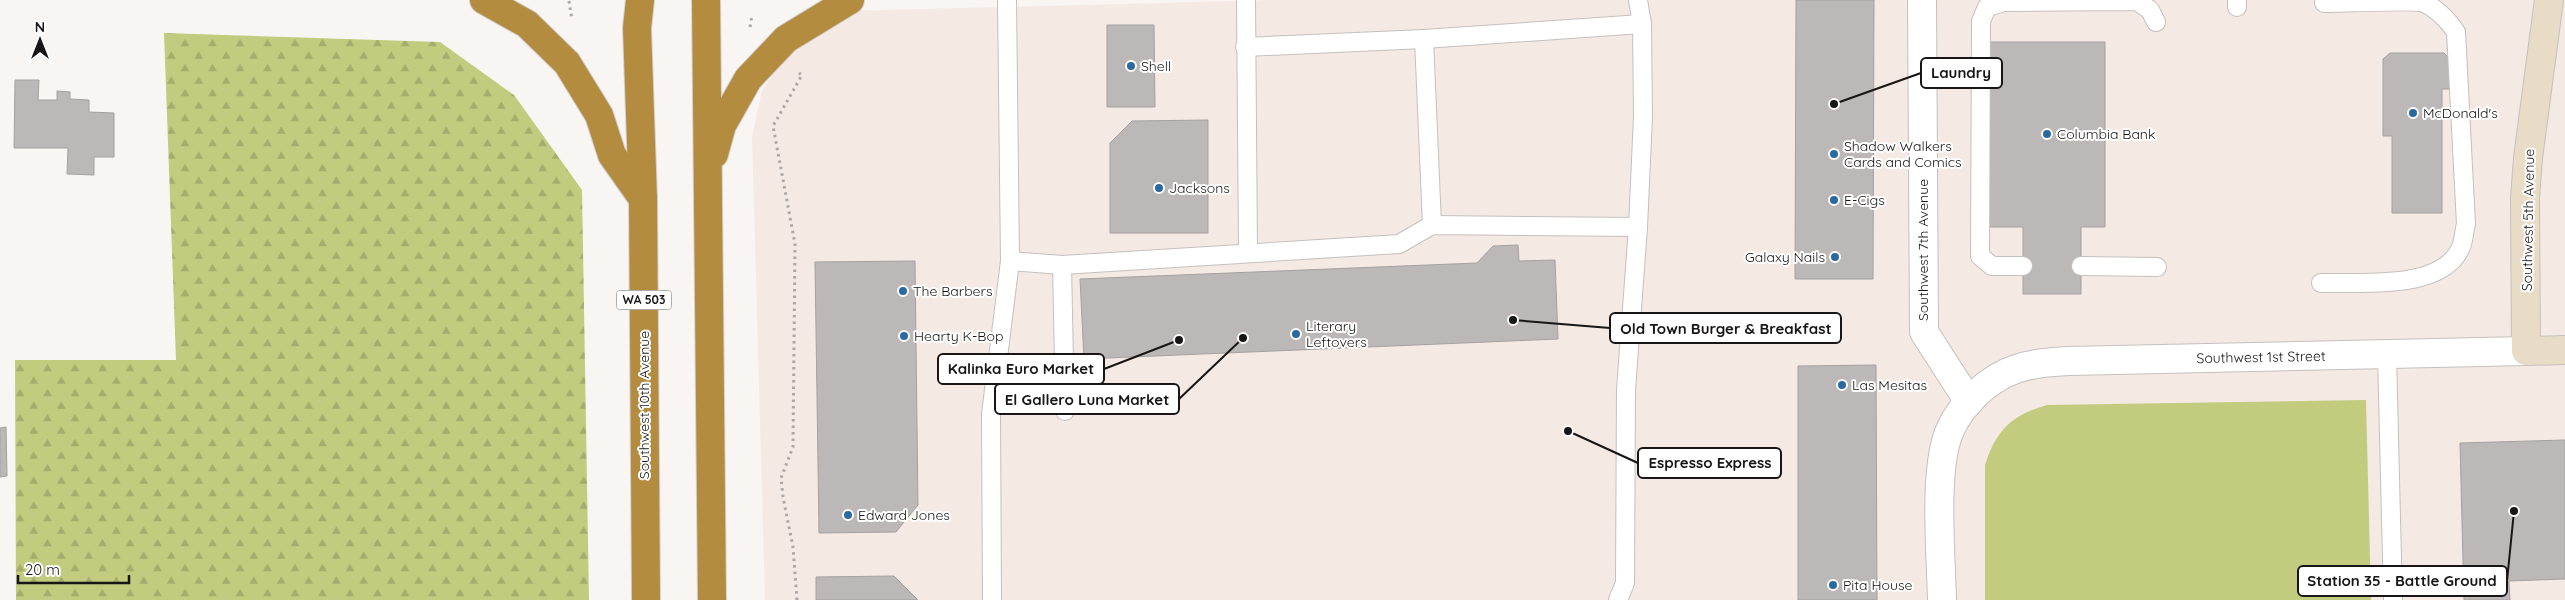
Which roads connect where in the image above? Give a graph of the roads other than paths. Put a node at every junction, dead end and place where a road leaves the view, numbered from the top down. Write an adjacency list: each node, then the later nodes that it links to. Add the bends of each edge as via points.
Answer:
1 (484, 0): 16 (highway, via 527,24 567,63 599,115 612,155)
2 (640, 0): 16 (highway, Southwest 10th Avenue / WA 503, via 637,28)
3 (706, 0): 15 (highway)
4 (850, 0): 15 (highway, via 786,39 748,80 722,125)
5 (1007, 0): 20 (lane)
6 (1246, 0): 14 (lane)
7 (1638, 0): 12 (lane)
8 (1922, 0): 29 (street, Southwest 7th Avenue, via 1924,332)
9 (2549, 0): 27 (street, Southwest 5th Avenue, via 2528,158)
10 (2324, 3): 25 (lane, via 2420,1 2447,19 2456,32 2466,224 2460,248 2443,268 2414,280)
11 (2156, 22): 22 (lane, via 2150,10 2137,1 2004,2 1987,7 1981,21 1980,256 1992,266)
12 (1642, 24): 13 (lane); 18 (lane)
13 (1424, 39): 14 (lane); 17 (lane)
14 (1245, 47): 19 (lane)
15 (708, 172): 32 (highway)
16 (643, 199): 31 (highway, Southwest 10th Avenue / WA 503)
17 (1432, 225): 18 (lane); 19 (lane, via 1400,244)
18 (1638, 227): 34 (lane, via 1626,390 1625,584)
19 (1248, 254): 21 (lane)
20 (1010, 261): 21 (lane); 33 (lane, via 991,414)
21 (1062, 265): 30 (lane)
22 (2023, 266)
23 (2080, 266): 24 (lane)
24 (2157, 267)
25 (2321, 283)
26 (2565, 350): 27 (street, Southwest 1st Street)
27 (2526, 351): 28 (street, Southwest 1st Street)
28 (2387, 354): 29 (street, Southwest 1st Street, via 2034,364 2000,377); 36 (lane)
29 (1969, 402): 35 (street, via 1950,430 1942,468)
30 (1066, 411)
31 (646, 600)
32 (712, 600)
33 (992, 600)
34 (1618, 600)
35 (1942, 600)
36 (2393, 600)

